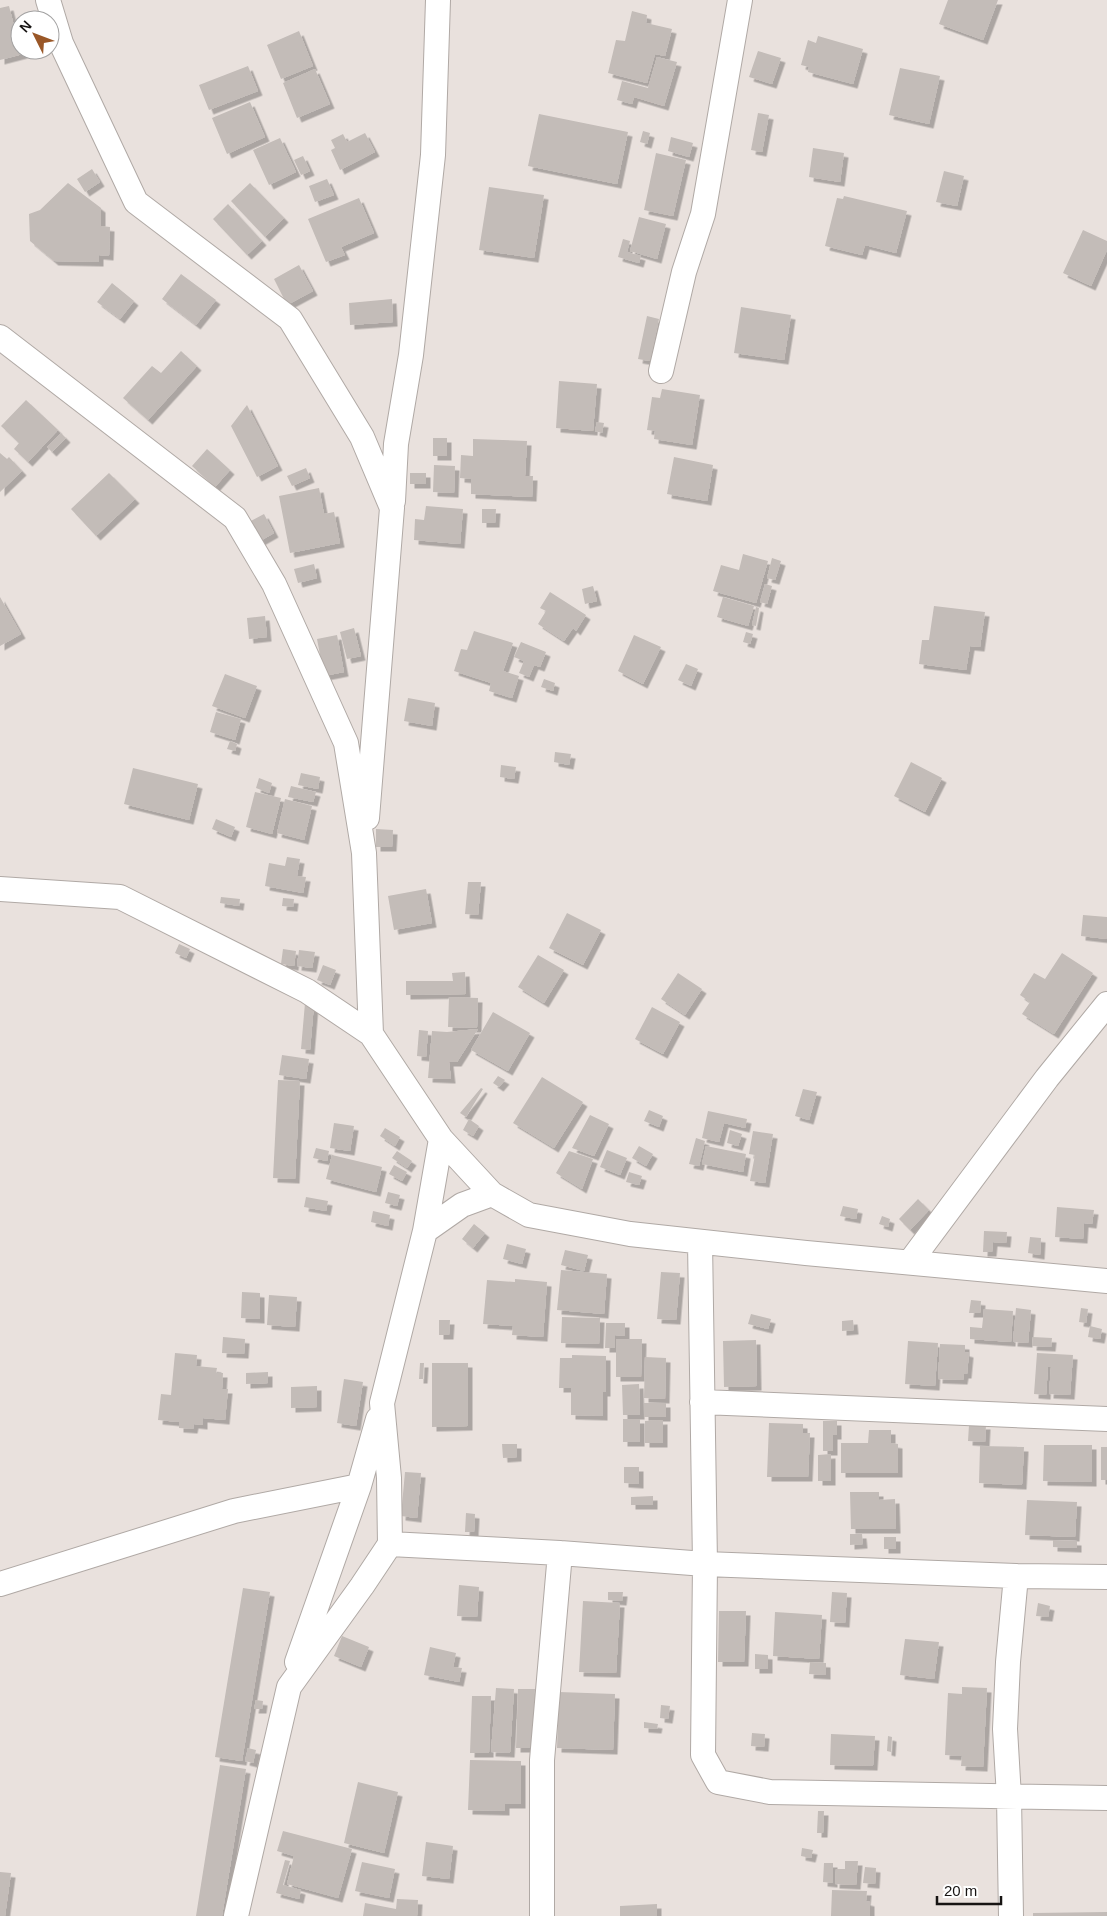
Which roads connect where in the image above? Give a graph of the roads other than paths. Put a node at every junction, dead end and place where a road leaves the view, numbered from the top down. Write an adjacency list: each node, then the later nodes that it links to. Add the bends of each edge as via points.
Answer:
1 (48, 0): 6 (street, via 62,43 136,202 290,319 362,437)
2 (438, 0): 6 (street, via 433,155 411,355 396,444)
3 (740, 0): 5 (street, via 703,214 684,272)
4 (0, 337): 7 (street, via 235,518 274,584 346,743)
5 (660, 371)
6 (392, 508): 7 (street)
7 (364, 852): 10 (street)
8 (0, 889): 10 (street, via 120,897 307,991)
9 (1107, 1004): 15 (street, via 1046,1078)
10 (371, 1034): 11 (street)
11 (441, 1139): 12 (street); 13 (street)
12 (492, 1194): 13 (street, via 462,1205); 14 (street, via 529,1215 630,1234)
13 (425, 1231): 18 (street)
14 (700, 1242): 15 (street); 17 (street)
15 (910, 1262): 16 (street)
16 (1107, 1282)
17 (702, 1402): 19 (street); 23 (street)
18 (382, 1403): 20 (street); 21 (street, via 389,1478)
19 (1107, 1420)
20 (359, 1486): 26 (street, via 234,1511); 27 (street)
21 (390, 1544): 22 (street); 27 (street)
22 (560, 1552): 23 (street); 31 (street, via 542,1760)
23 (705, 1564): 24 (street); 28 (street, via 703,1755 718,1782 770,1792)
24 (1016, 1576): 25 (street); 28 (street, via 1008,1662)
25 (1107, 1577)
26 (0, 1584)
27 (289, 1687): 30 (street)
28 (1009, 1797): 29 (street); 32 (street)
29 (1107, 1798)
30 (236, 1916)
31 (542, 1916)
32 (1010, 1916)

